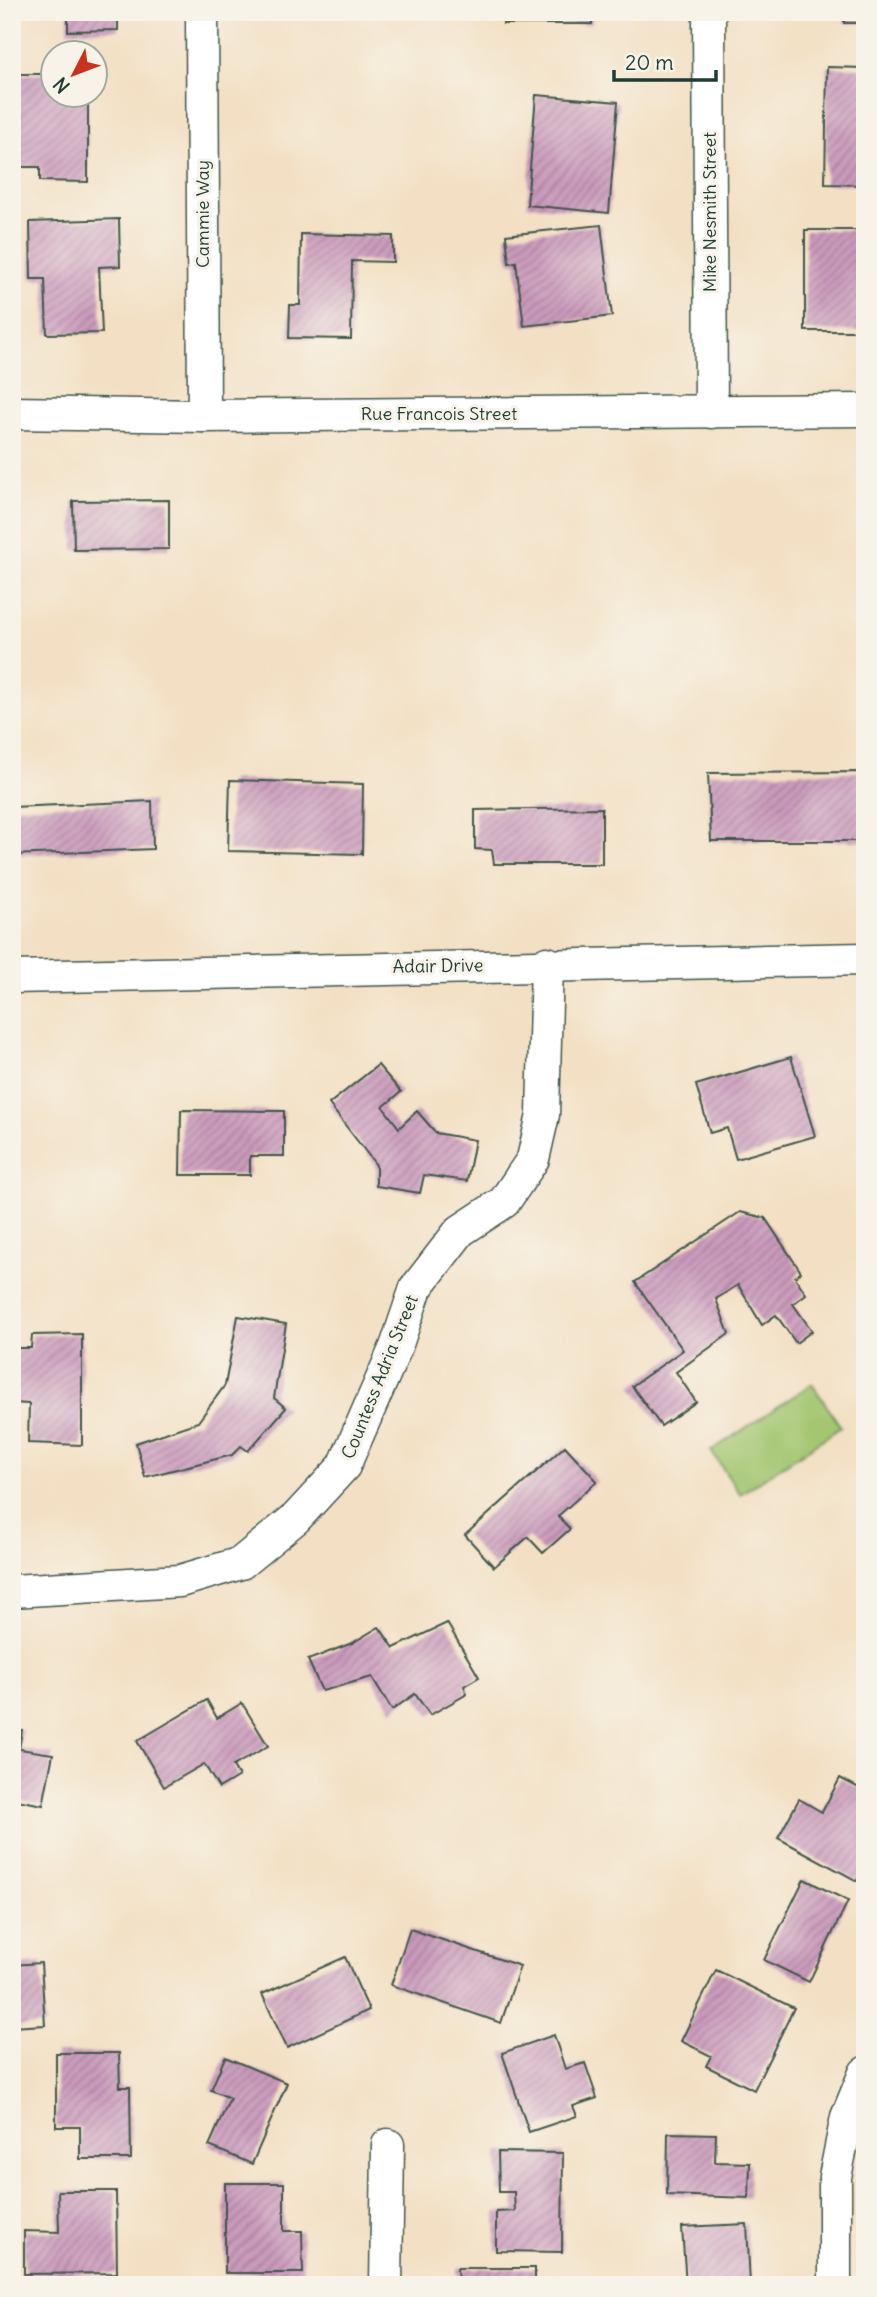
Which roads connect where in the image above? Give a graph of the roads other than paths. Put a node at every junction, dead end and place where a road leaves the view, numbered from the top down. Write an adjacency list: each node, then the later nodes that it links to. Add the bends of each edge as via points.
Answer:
1 (202, 12): 6 (street, Cammie Way)
2 (709, 12): 4 (street, Mike Nesmith Street)
3 (865, 410): 4 (street, Rue Francois Street)
4 (711, 412): 6 (street, Rue Francois Street)
5 (12, 413): 6 (street, Rue Francois Street)
6 (204, 416)
7 (865, 959): 8 (street, Adair Drive)
8 (547, 964): 9 (street, Adair Drive); 10 (street, Countess Adria Street, via 543,1115 534,1159 504,1202 460,1231 416,1288 396,1347 344,1466 296,1518 241,1563 180,1581)
9 (12, 977)
10 (12, 1591)
11 (865, 2073): 14 (street, via 847,2117 835,2177)
12 (388, 2145): 13 (street)
13 (386, 2285)
14 (835, 2285)

